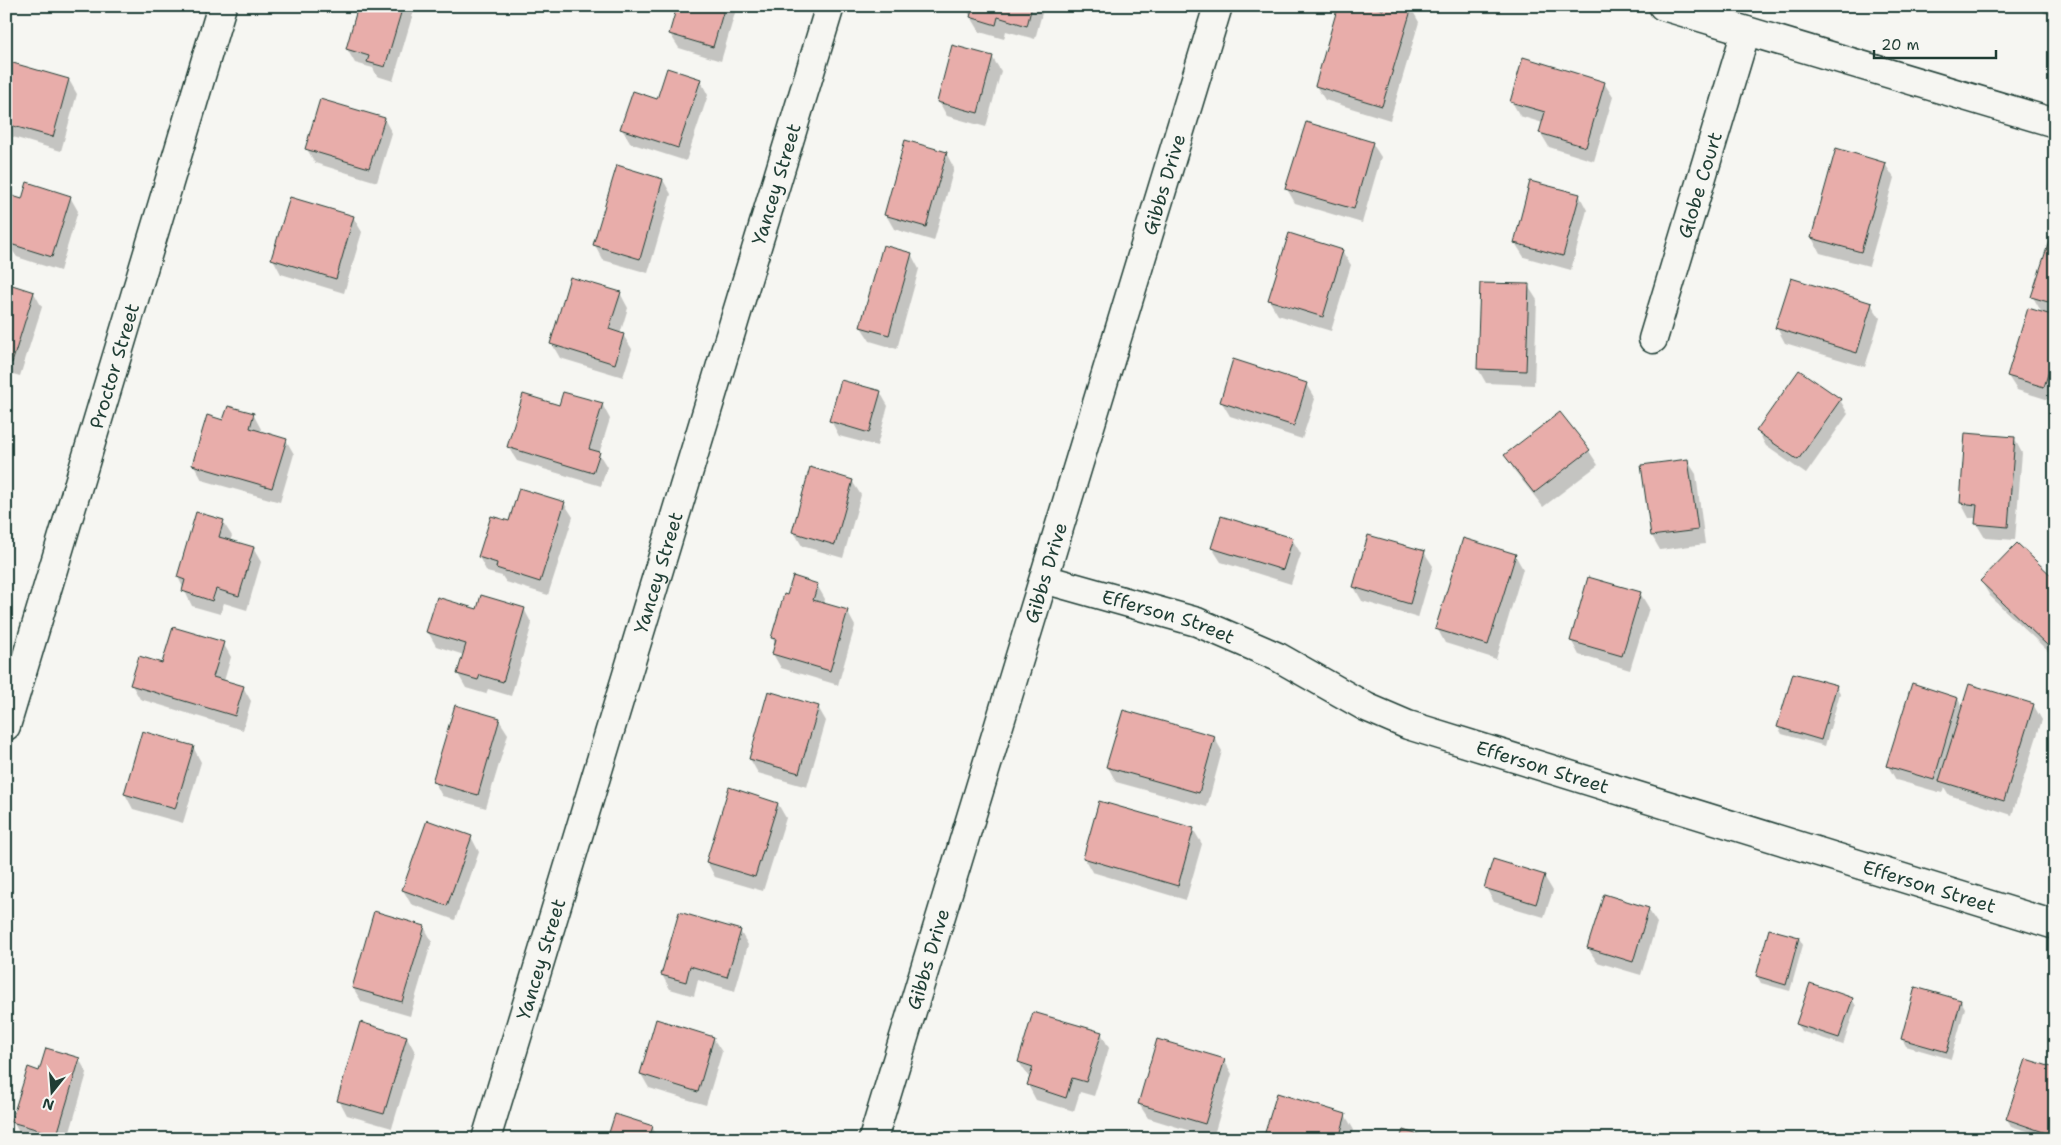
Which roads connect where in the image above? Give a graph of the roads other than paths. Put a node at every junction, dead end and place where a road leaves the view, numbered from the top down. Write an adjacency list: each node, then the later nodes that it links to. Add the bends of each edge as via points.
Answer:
1 (222, 6): 9 (street, Proctor Street)
2 (830, 6): 11 (street, Yancey Street)
3 (1218, 6): 8 (street, Gibbs Drive)
4 (1663, 6): 5 (street)
5 (1746, 31): 6 (street); 7 (street, Globe Court)
6 (2055, 123)
7 (1652, 339)
8 (1044, 579): 10 (street, Efferson Street, via 1197,622 1278,657 1366,708 1408,725); 12 (street, Gibbs Drive)
9 (6, 726)
10 (2055, 925)
11 (486, 1139)
12 (873, 1139)

